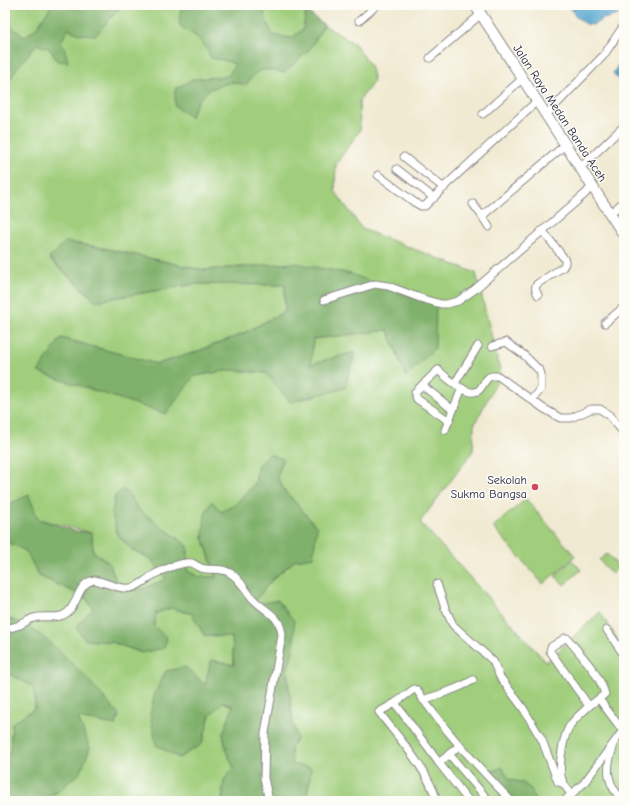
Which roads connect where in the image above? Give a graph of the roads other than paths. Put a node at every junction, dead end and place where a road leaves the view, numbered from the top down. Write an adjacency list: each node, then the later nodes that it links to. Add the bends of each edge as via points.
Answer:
1 (377, 5): 4 (street)
2 (475, 5): 3 (highway, Jalan Raya Medan Banda Aceh)
3 (481, 14): 6 (street); 7 (highway, Jalan Raya Medan Banda Aceh)
4 (359, 21)
5 (624, 25): 10 (street, via 604,55)
6 (430, 58)
7 (523, 78): 8 (highway, Jalan Raya Medan Banda Aceh); 9 (street)
8 (537, 101): 10 (highway, Jalan Raya Medan Banda Aceh); 18 (street)
9 (483, 114)
10 (546, 115): 12 (highway, Jalan Raya Medan Banda Aceh)
11 (624, 126): 14 (street)
12 (566, 145): 14 (highway, Jalan Raya Medan Banda Aceh); 23 (street)
13 (404, 157): 18 (street)
14 (580, 168): 17 (highway, Jalan Raya Medan Banda Aceh)
15 (397, 169): 19 (street)
16 (378, 175): 19 (street, via 421,206 425,206)
17 (592, 186): 22 (highway, Jalan Raya Medan Banda Aceh); 25 (street)
18 (444, 188): 19 (street)
19 (434, 198)
20 (624, 201): 22 (street)
21 (473, 204): 23 (street)
22 (610, 214): 26 (highway, Jalan Raya Medan Banda Aceh)
23 (482, 216): 24 (street)
24 (489, 227)
25 (542, 230): 27 (street, via 563,257 565,264 537,284 535,290); 28 (street, via 474,290 453,303 441,304 423,300 381,284 369,285)
26 (624, 235)
27 (538, 295)
28 (324, 300)
29 (624, 308): 30 (street)
30 (605, 323)
31 (478, 346): 33 (street)
32 (492, 346): 36 (street, via 506,342 540,371 540,389)
33 (455, 383): 34 (street, via 438,370); 35 (street)
34 (422, 385): 37 (street); 38 (street, via 415,392 418,399)
35 (462, 388): 36 (street, via 474,392 480,389 489,377 498,376); 37 (street)
36 (532, 400): 40 (street, via 560,418 571,418 591,409 600,409 609,415)
37 (453, 410): 38 (street)
38 (449, 421): 39 (street)
39 (445, 430)
40 (624, 433)
41 (437, 584): 55 (street, via 452,625 493,661 500,677 539,735 558,782)
42 (5, 628): 58 (street, via 21,625 34,618 64,615 71,608 81,588 90,580 131,588 155,573 187,562 203,569 230,573 281,627 282,634 265,733 264,778)
43 (607, 630): 44 (street)
44 (624, 654)
45 (473, 680): 47 (street, via 452,691)
46 (598, 699): 49 (street); 49 (street, via 605,694 598,677 568,638 562,639 551,647 550,651); 50 (street)
47 (423, 700): 48 (street, via 415,689); 52 (street)
48 (395, 703): 54 (street); 59 (street, via 379,712 423,772 433,788)
49 (589, 706): 55 (street, via 567,731 562,752 561,776)
50 (623, 730): 51 (street)
51 (613, 743): 56 (street); 63 (street, via 607,770 617,795)
52 (459, 746): 53 (street); 61 (street)
53 (449, 754): 54 (street); 60 (street)
54 (439, 763): 57 (street)
55 (564, 784): 56 (street)
56 (572, 795): 62 (street)
57 (468, 800)
58 (269, 801)
59 (437, 801)
60 (489, 801)
61 (511, 801)
62 (564, 801)
63 (623, 801)

